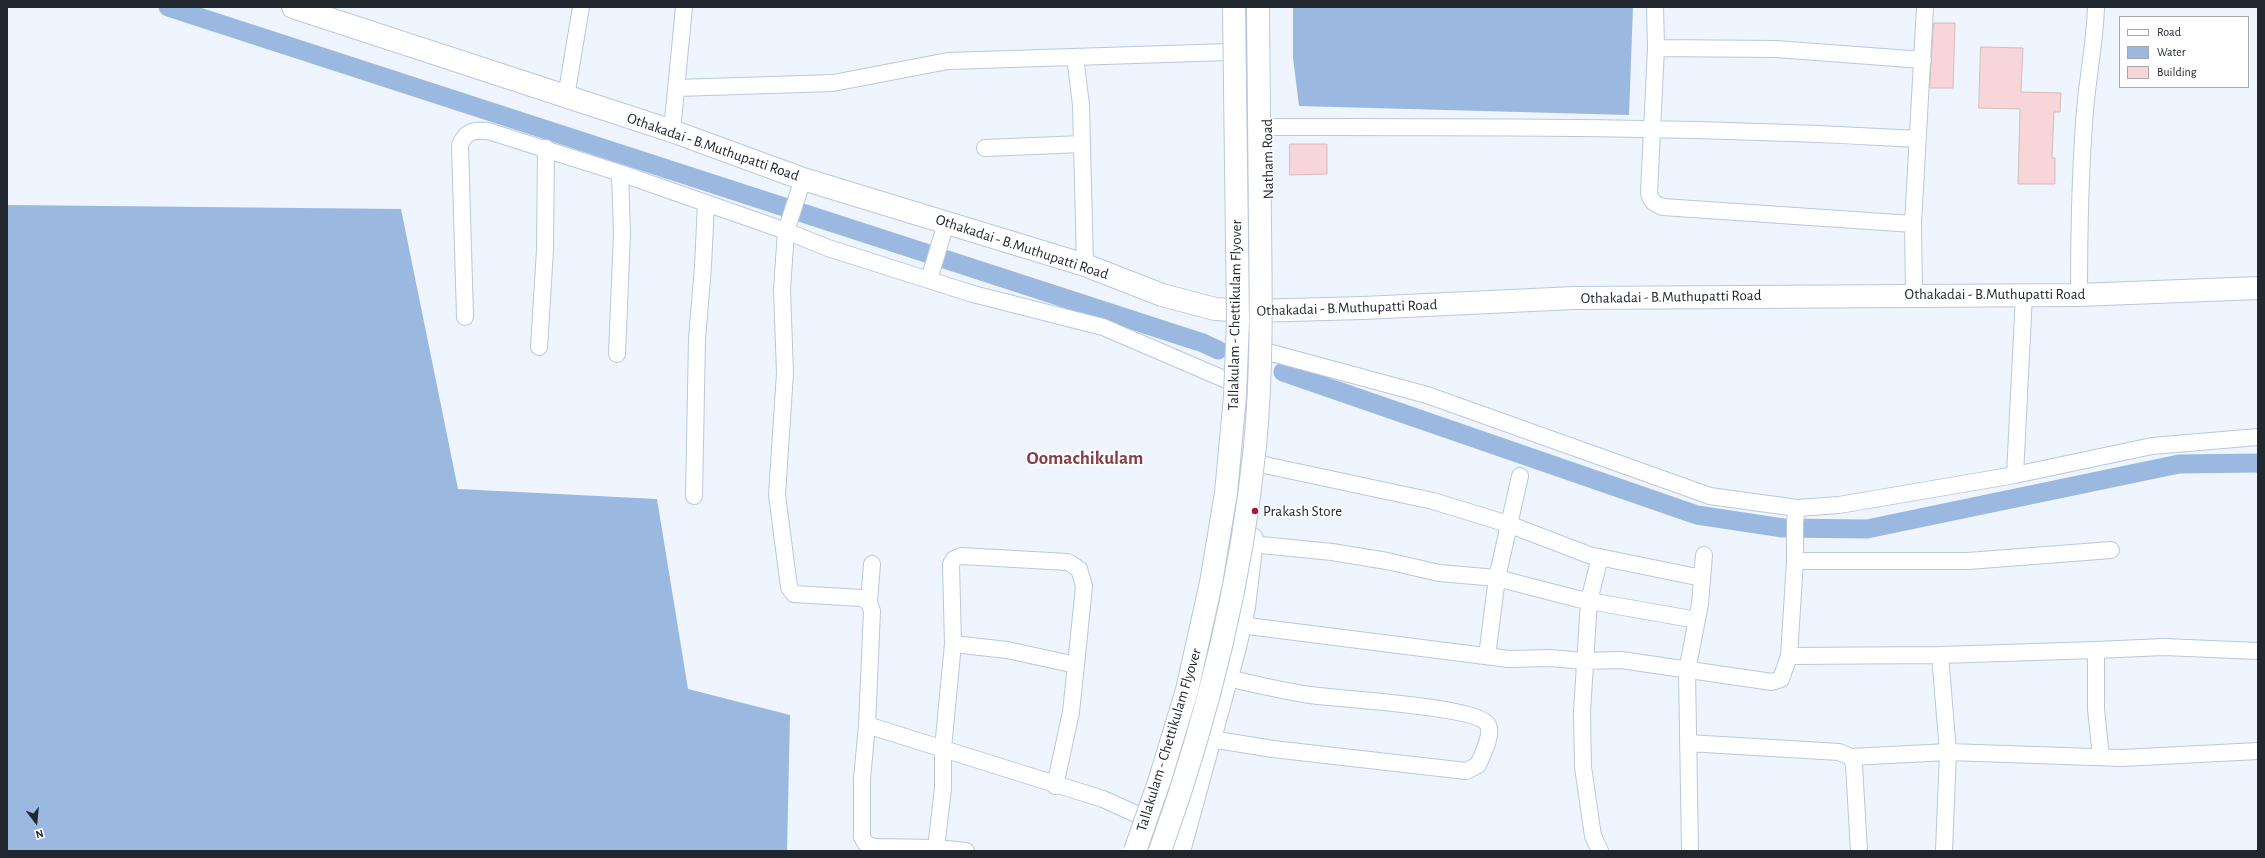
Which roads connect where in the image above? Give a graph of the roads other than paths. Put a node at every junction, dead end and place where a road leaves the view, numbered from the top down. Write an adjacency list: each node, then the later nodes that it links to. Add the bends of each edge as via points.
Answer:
1 (293, 7): 16 (main road, Othakadai - B.Muthupatti Road)
2 (581, 7): 16 (street)
3 (684, 7): 15 (street)
4 (1229, 7): 12 (main road)
5 (1234, 7): 85 (main road, Tallakulam - Chettikulam Flyover, bridge, via 1238,320 1235,396 1226,493 1212,583 1187,690)
6 (1258, 7): 86 (main road, Tallakulam - Chettikulam Flyover, bridge, via 1261,324 1258,407 1251,483 1238,567 1211,688 1190,765)
7 (1266, 7): 17 (main road, Natham Road)
8 (1655, 7): 11 (street)
9 (1926, 7): 14 (street)
10 (2096, 7): 35 (street, via 2079,191)
11 (1656, 48): 14 (street, via 1776,49); 18 (street)
12 (1229, 52): 13 (street); 36 (main road)
13 (1075, 57): 15 (street, via 948,61 833,83); 21 (street, via 1081,105)
14 (1923, 60): 20 (street)
15 (676, 88): 19 (street)
16 (566, 97): 19 (main road, Othakadai - B.Muthupatti Road)
17 (1268, 127): 18 (street); 37 (main road, Natham Road)
18 (1651, 130): 20 (street, via 1806,132); 29 (street, via 1649,193 1655,204 1663,207)
19 (672, 131): 25 (main road, Othakadai - B.Muthupatti Road)
20 (1918, 139): 29 (street)
21 (1082, 144): 23 (street); 31 (street)
22 (546, 148): 24 (street); 38 (street, via 488,131 473,130 464,136 460,145); 39 (street, via 545,250)
23 (985, 148)
24 (620, 173): 26 (street); 41 (street, via 622,233)
25 (803, 179): 27 (street); 28 (main road, Othakadai - B.Muthupatti Road)
26 (706, 203): 27 (street); 47 (street, via 697,339)
27 (790, 217): 30 (street, via 828,248); 59 (street, via 782,289 785,373 777,495 787,579 794,594 861,598)
28 (946, 223): 30 (street); 31 (main road, Othakadai - B.Muthupatti Road)
29 (1913, 224): 33 (street)
30 (933, 265): 42 (street, via 973,294 1103,327)
31 (1086, 265): 36 (main road, Othakadai - B.Muthupatti Road, via 1184,302 1207,308)
32 (2258, 288): 35 (main road, Othakadai - B.Muthupatti Road)
33 (1914, 294): 34 (main road, Othakadai - B.Muthupatti Road); 37 (main road, Othakadai - B.Muthupatti Road, via 1574,298)
34 (2024, 294): 35 (main road, Othakadai - B.Muthupatti Road); 45 (street)
35 (2079, 295)
36 (1233, 310): 37 (main road, Othakadai - B.Muthupatti Road); 42 (main road)
37 (1269, 310): 40 (main road, Natham Road)
38 (465, 318)
39 (538, 347)
40 (1268, 352): 44 (main road, Natham Road); 48 (street, via 1427,395 1710,496)
41 (617, 354)
42 (1231, 382): 81 (main road, via 1217,522 1202,607 1172,730)
43 (2258, 437): 45 (street, via 2152,446)
44 (1260, 464): 49 (street, via 1433,501); 50 (main road, Natham Road)
45 (2015, 475): 48 (street, via 1839,505)
46 (1520, 476): 49 (street)
47 (694, 496)
48 (1796, 515): 54 (street)
49 (1508, 524): 53 (street, via 1568,548); 56 (street)
50 (1251, 544): 56 (street, via 1332,552 1439,573); 61 (main road, Natham Road)
51 (2111, 550): 54 (street, via 1968,561)
52 (1704, 555): 57 (street)
53 (1600, 557): 57 (street); 58 (street)
54 (1795, 561): 67 (street)
55 (872, 564): 59 (street)
56 (1497, 578): 58 (street); 66 (street)
57 (1702, 578): 60 (street)
58 (1589, 601): 60 (street); 68 (street)
59 (869, 602): 72 (street, via 872,611)
60 (1697, 620): 70 (street)
61 (1240, 625): 66 (street); 71 (main road, Natham Road)
62 (953, 644): 69 (street, via 1007,650); 69 (street, via 951,564 954,559 961,556 1068,562 1079,569 1084,586); 75 (street)
63 (2096, 650): 64 (street, via 2164,647); 65 (street); 79 (street, via 2096,709)
64 (2258, 651)
65 (1940, 655): 67 (street); 77 (street)
66 (1487, 656): 68 (street)
67 (1789, 656): 70 (street, via 1781,679 1772,682)
68 (1584, 661): 70 (street, via 1621,660); 88 (street, via 1583,767 1593,836)
69 (1076, 665): 80 (street, via 1071,712)
70 (1688, 671): 74 (street)
71 (1227, 678): 73 (main road, Natham Road); 73 (street, via 1310,695 1436,708 1481,718 1488,724 1489,733 1478,765 1466,771 1296,752)
72 (867, 725): 75 (street); 82 (street, via 862,779 862,837 866,844 874,847)
73 (1211, 739): 87 (main road, Natham Road)
74 (1688, 743): 78 (street, via 1832,752); 89 (street)
75 (943, 748): 80 (street); 82 (street, via 943,788)
76 (2258, 751): 79 (street)
77 (1948, 752): 78 (street); 79 (street); 91 (street)
78 (1851, 757): 90 (street, via 1854,765)
79 (2101, 758)
80 (1055, 786): 81 (street, via 1103,799)
81 (1144, 817): 84 (main road)
82 (936, 848): 83 (street)
83 (966, 851)
84 (1132, 851)
85 (1135, 851)
86 (1160, 851)
87 (1179, 851)
88 (1600, 851)
89 (1690, 851)
90 (1859, 851)
91 (1944, 851)

